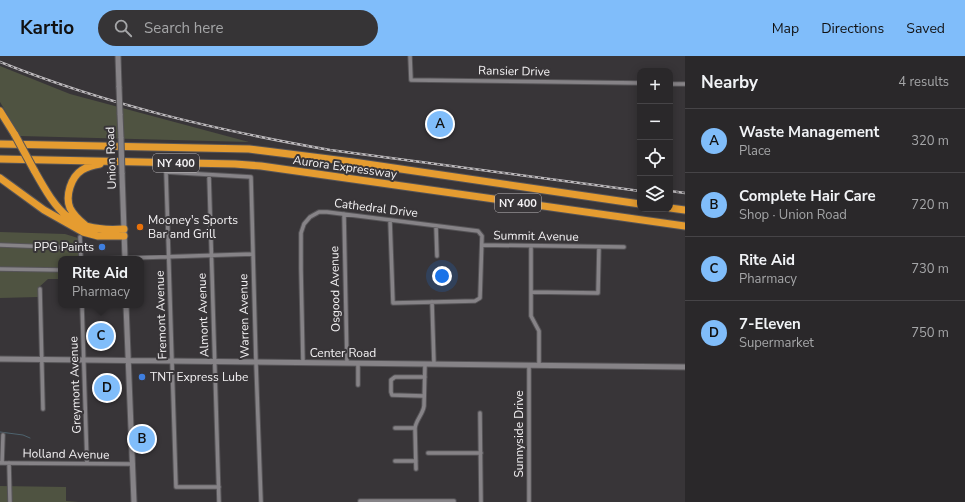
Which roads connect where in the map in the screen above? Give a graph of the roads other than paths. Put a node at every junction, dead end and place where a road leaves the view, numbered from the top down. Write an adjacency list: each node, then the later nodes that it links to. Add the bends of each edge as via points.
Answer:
1 (118, 56): 24 (main road, Union Road, bridge)
2 (410, 56): 3 (street, Ransier Drive, via 411,80)
3 (637, 83)
4 (673, 84): 5 (street)
5 (685, 84)
6 (0, 111): 8 (highway)
7 (0, 116): 8 (highway)
8 (13, 136): 12 (highway, bridge)
9 (0, 144): 15 (highway, Aurora Expressway / NY 400, via 256,150)
10 (0, 159): 11 (highway, Aurora Expressway / NY 400)
11 (108, 162): 21 (highway, via 84,169 70,188 69,206); 23 (highway, Aurora Expressway / NY 400, via 261,166)
12 (32, 170): 20 (highway, via 47,199); 21 (highway, via 65,215)
13 (209, 175): 32 (street, Warren Avenue, via 252,177); 33 (street, Almont Avenue); 37 (street, Fremont Avenue, via 166,172)
14 (0, 178): 20 (highway)
15 (637, 204)
16 (673, 208): 17 (highway)
17 (685, 210)
18 (344, 214): 19 (street, Cathedral Drive); 53 (street, Cathedral Drive, via 319,212 310,217 302,228); 54 (street, Osgood Avenue)
19 (390, 220): 22 (street, Cathedral Drive); 43 (street, Summit Avenue, via 393,303)
20 (69, 225): 24 (highway, via 98,236)
21 (86, 226): 24 (highway)
22 (436, 226): 27 (street, Cathedral Drive, via 478,231 482,236); 36 (street)
23 (685, 226)
24 (124, 232): 35 (main road, Union Road)
25 (80, 237): 31 (street)
26 (0, 245): 31 (street)
27 (482, 245): 28 (street, Summit Avenue); 43 (street, Summit Avenue, via 480,298 476,301)
28 (531, 246): 29 (street, Summit Avenue); 42 (street)
29 (599, 246): 30 (street, Summit Avenue); 42 (street, via 598,293)
30 (624, 247)
31 (81, 248): 34 (street)
32 (253, 254): 33 (street); 52 (street, Warren Avenue)
33 (211, 255): 37 (street); 51 (street, Almont Avenue)
34 (81, 256)
35 (125, 256)
36 (437, 256)
37 (170, 257): 38 (street); 50 (street, Fremont Avenue)
38 (144, 258)
39 (0, 269): 40 (street)
40 (58, 270)
41 (40, 289): 47 (street)
42 (531, 292): 59 (street, via 531,316 539,331)
43 (432, 302): 57 (street)
44 (82, 308): 48 (street, Greymont Avenue)
45 (126, 308): 49 (main road)
46 (0, 359): 47 (main road, Center Road)
47 (42, 360): 48 (main road, Center Road); 64 (street)
48 (84, 360): 49 (main road, Center Road); 75 (street, Greymont Avenue)
49 (129, 361): 50 (main road, Center Road); 76 (main road)
50 (172, 361): 51 (main road, Center Road); 78 (street, Fremont Avenue, via 176,487)
51 (215, 362): 52 (main road, Center Road); 78 (street, Almont Avenue)
52 (256, 362): 53 (main road, Center Road); 84 (street, Warren Avenue)
53 (303, 363): 54 (main road, Center Road)
54 (347, 363): 55 (main road, Center Road)
55 (358, 363): 56 (main road, Center Road); 62 (street)
56 (425, 364): 57 (main road, Center Road); 61 (street)
57 (434, 364): 58 (main road, Center Road)
58 (530, 365): 59 (main road, Center Road); 87 (street, Sunnyside Drive)
59 (539, 366): 60 (main road, Center Road)
60 (685, 367)
61 (424, 377): 63 (street); 63 (street, via 395,377 391,380 391,392)
62 (358, 385)
63 (424, 396): 67 (street, via 423,411)
64 (43, 409)
65 (480, 413): 70 (street)
66 (395, 428): 67 (street)
67 (415, 428): 72 (street)
68 (2, 435): 73 (street)
69 (428, 453): 70 (street)
70 (481, 453): 86 (street)
71 (395, 461): 72 (street)
72 (416, 461): 77 (street)
73 (1, 463): 74 (street, Holland Avenue)
74 (9, 463): 75 (street, Holland Avenue); 81 (street)
75 (87, 463): 76 (street, Holland Avenue)
76 (133, 464): 82 (main road)
77 (416, 469)
78 (219, 487): 83 (street, Almont Avenue)
79 (360, 501): 85 (street)
80 (454, 501): 85 (street)
81 (10, 502)
82 (134, 502)
83 (219, 502)
84 (261, 502)
85 (434, 502)
86 (481, 502)
87 (529, 502)

